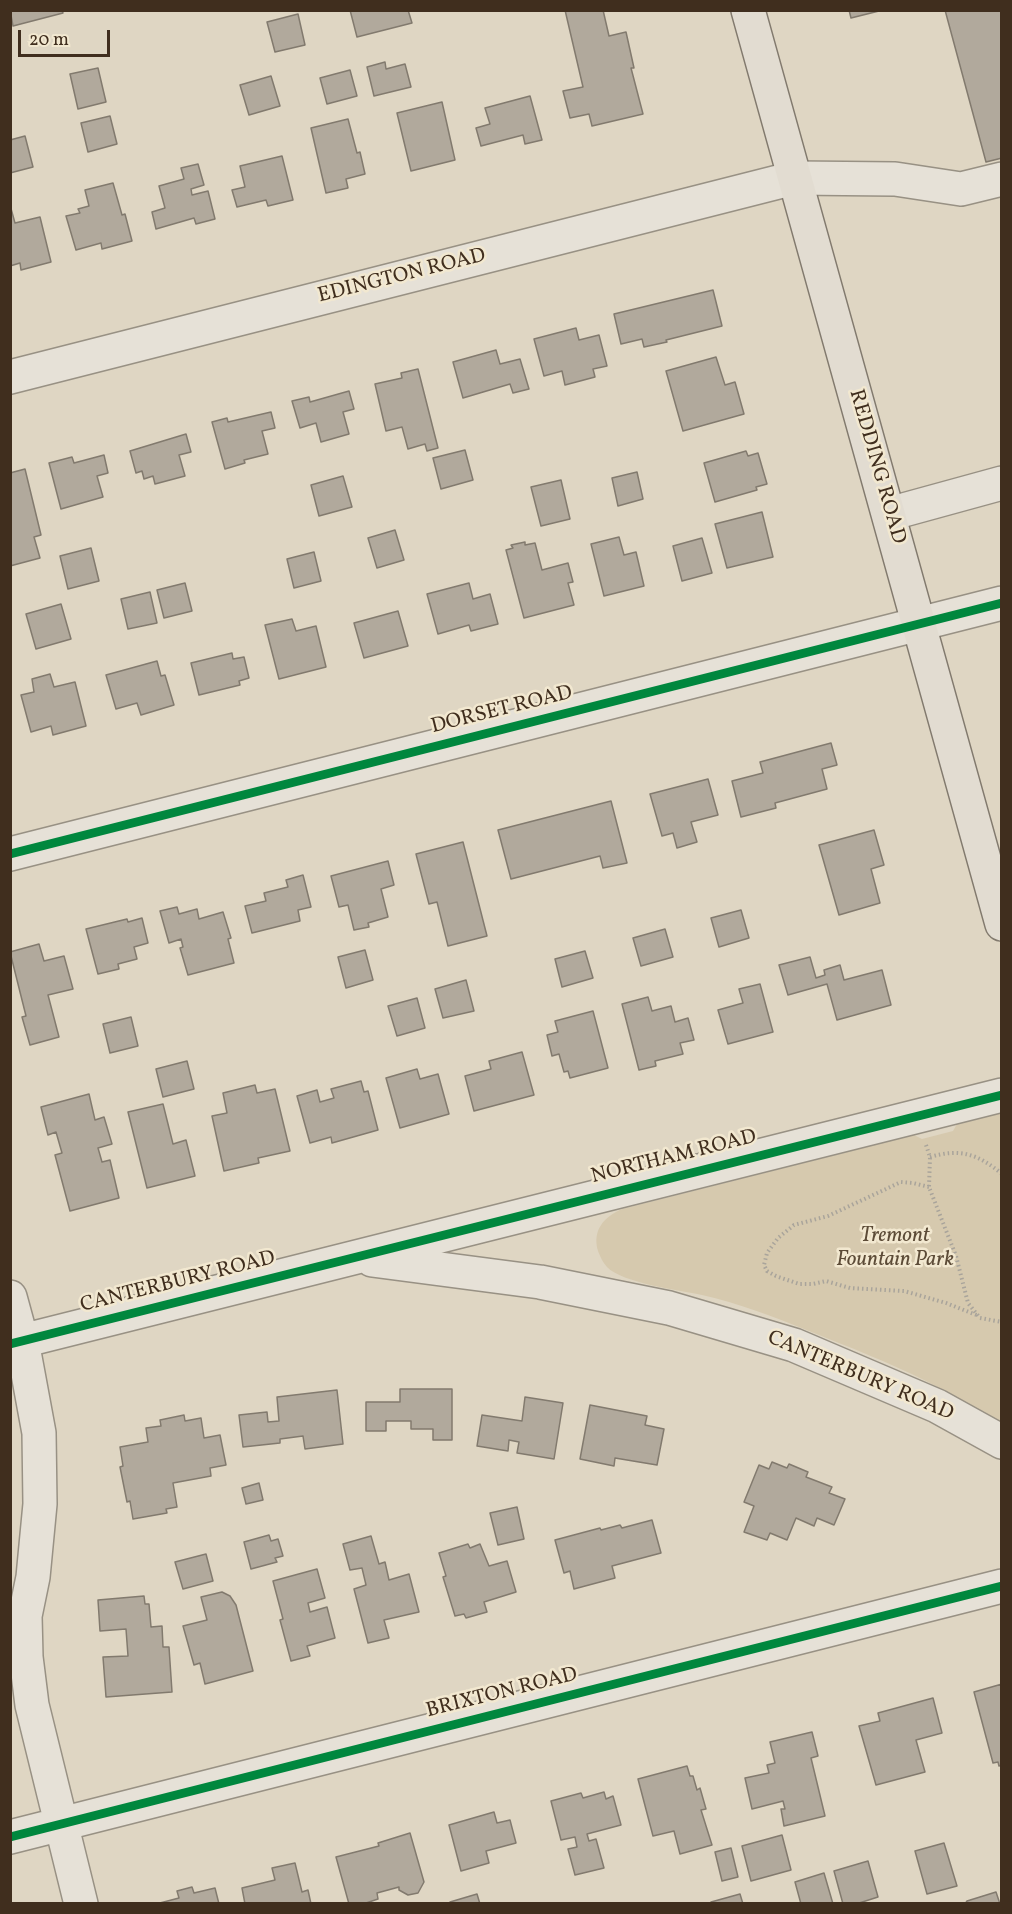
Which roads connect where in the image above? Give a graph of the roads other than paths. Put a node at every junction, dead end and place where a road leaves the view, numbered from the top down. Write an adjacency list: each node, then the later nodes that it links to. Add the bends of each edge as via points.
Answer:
1 (748, 10): 2 (main road, REDDING ROAD)
2 (795, 178): 3 (street, EDINGTON ROAD, via 894,180 960,189); 4 (street, EDINGTON ROAD); 6 (main road, REDDING ROAD)
3 (1002, 179)
4 (10, 376)
5 (1002, 483): 6 (street)
6 (889, 514): 8 (main road, REDDING ROAD)
7 (1002, 603): 8 (street, DORSET ROAD)
8 (920, 624): 9 (street, DORSET ROAD); 10 (main road, REDDING ROAD)
9 (10, 854)
10 (1002, 924)
11 (1002, 1095): 12 (street, NORTHAM ROAD)
12 (355, 1258): 14 (street, CANTERBURY ROAD); 15 (street, CANTERBURY ROAD, via 540,1282 669,1308 794,1345 937,1406)
13 (10, 1297): 14 (street)
14 (16, 1343): 17 (street, via 39,1433 40,1504 25,1616 26,1657 32,1705)
15 (1002, 1442)
16 (1002, 1586): 17 (street, BRIXTON ROAD)
17 (61, 1824): 18 (street, BRIXTON ROAD); 19 (street)
18 (10, 1837)
19 (81, 1904)

